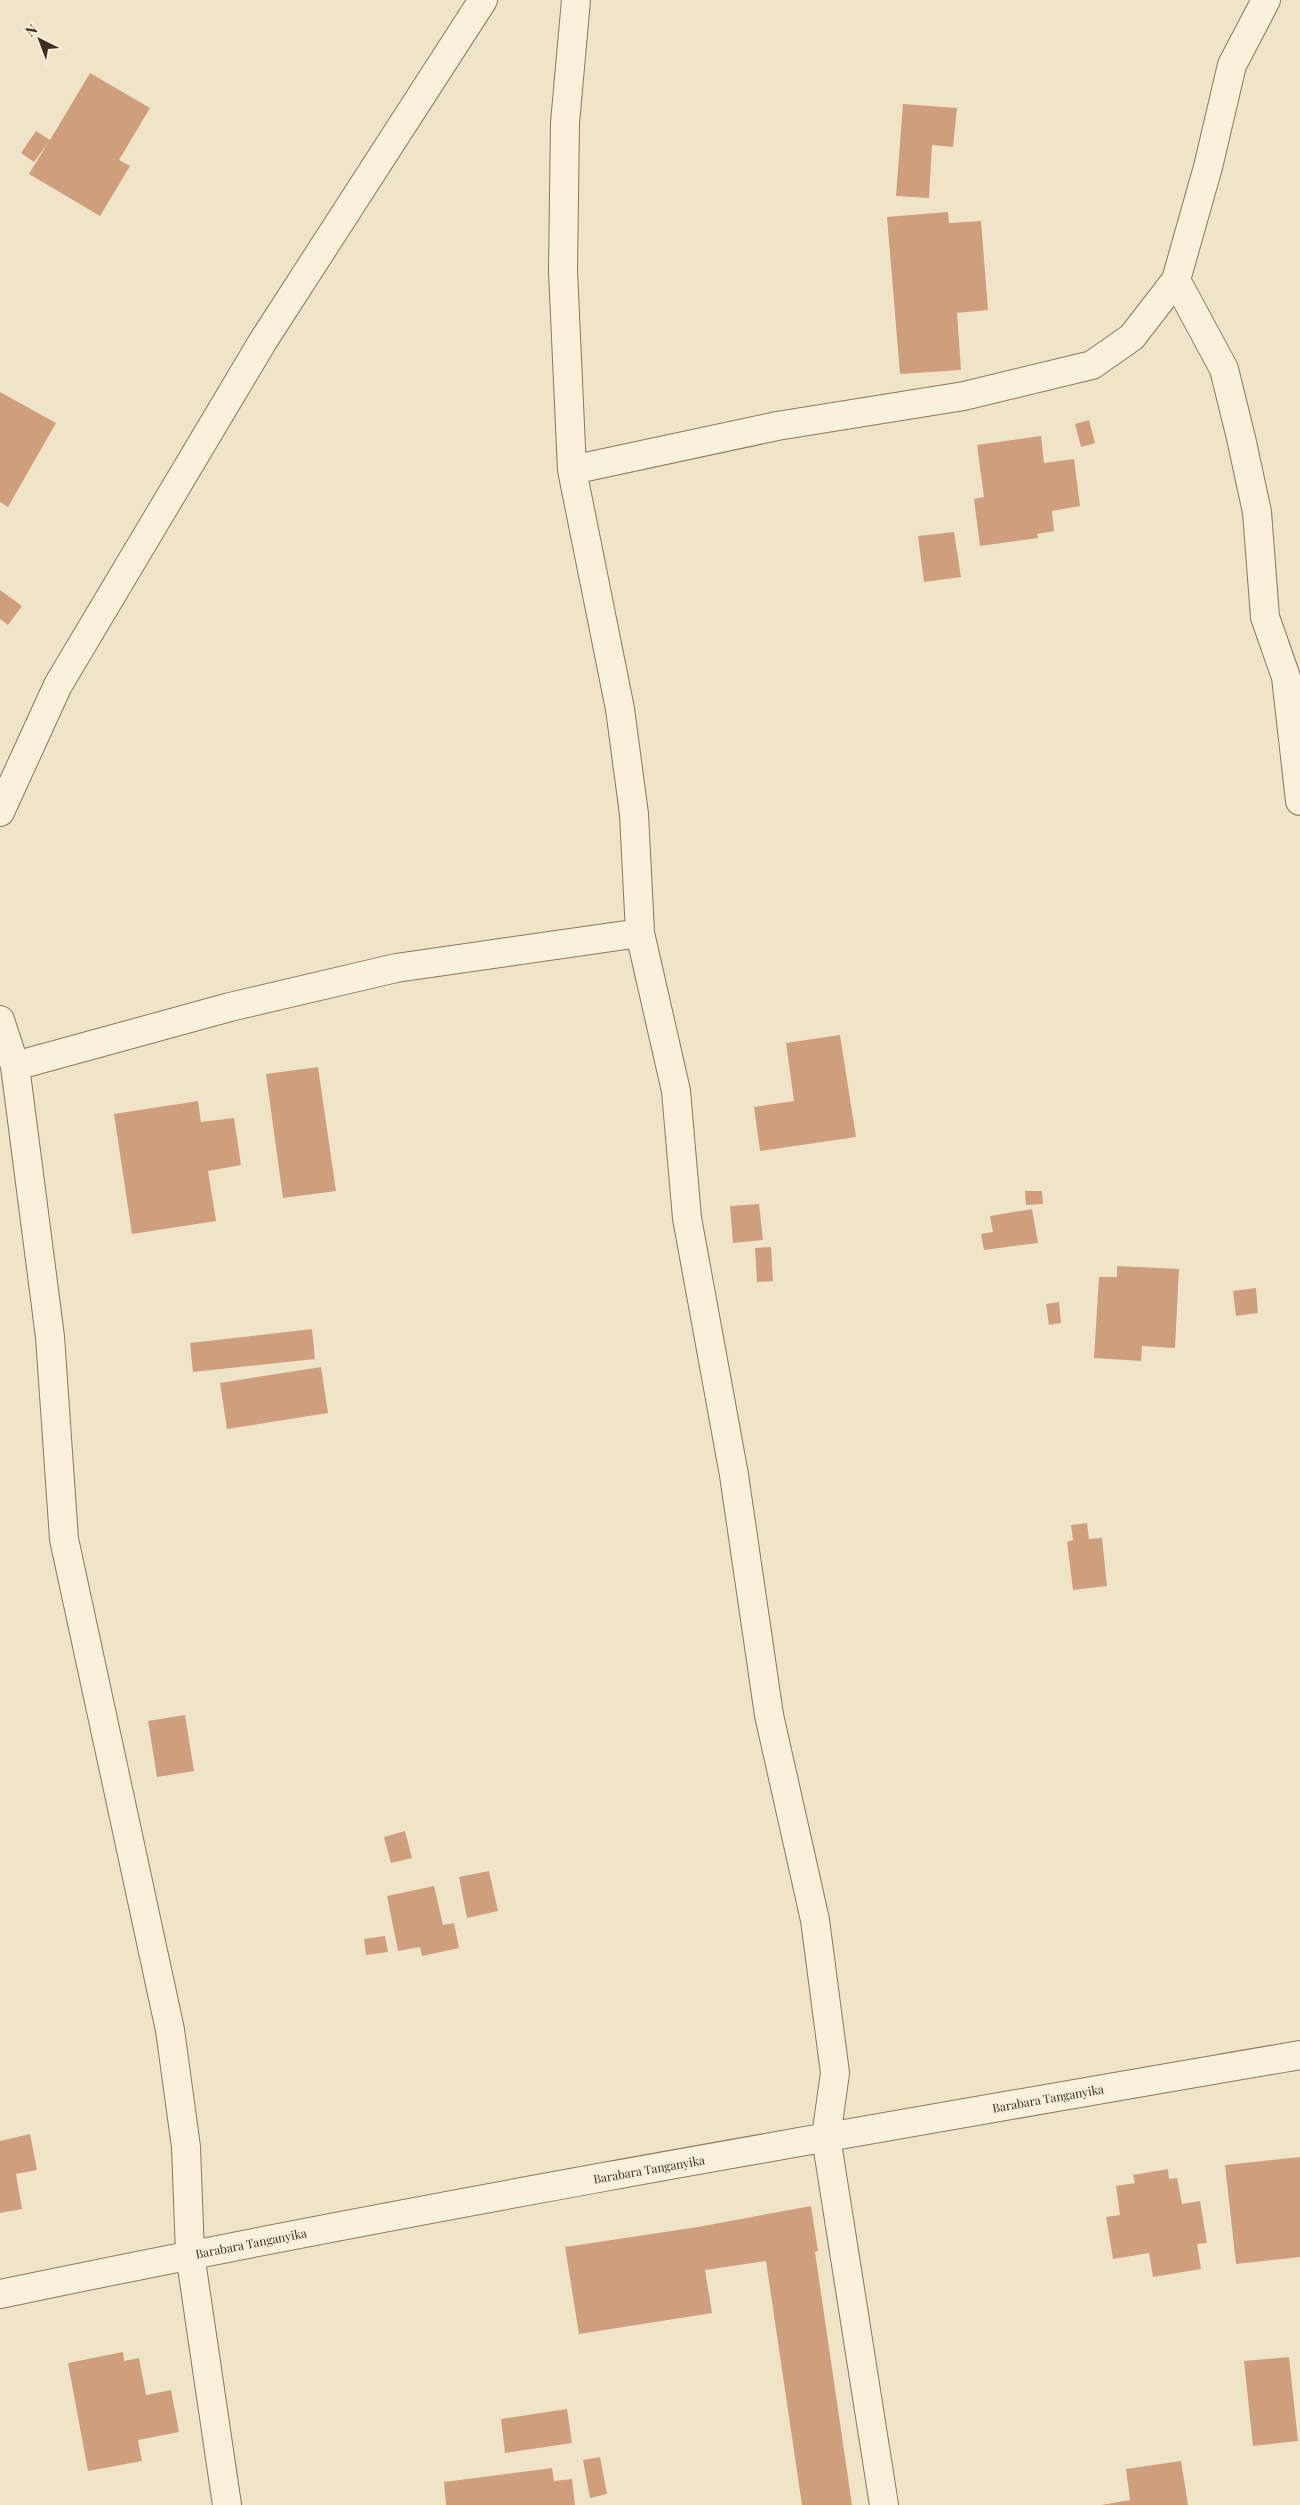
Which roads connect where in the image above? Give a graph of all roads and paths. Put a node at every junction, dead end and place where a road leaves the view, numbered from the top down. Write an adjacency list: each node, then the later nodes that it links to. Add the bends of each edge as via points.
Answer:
1 (483, 0): 8 (street, via 263,341 58,685)
2 (576, 0): 5 (street, via 565,123 563,270)
3 (1266, 0): 4 (street, via 1232,65 1208,168)
4 (1176, 280): 5 (street, via 1132,337 1092,365 964,396 777,426); 6 (street, via 1224,368 1257,512 1265,618)
5 (572, 470): 9 (street, via 620,709 634,814)
6 (1293, 676): 7 (street)
7 (1300, 801)
8 (0, 812)
9 (640, 933): 11 (street, via 396,968 230,1008); 13 (street, via 676,1091 687,1218 734,1474 769,1715 815,1920 835,2073)
10 (0, 1020): 11 (street)
11 (14, 1066): 14 (street, via 50,1337 64,1539 170,2030 186,2147)
12 (1300, 2055): 13 (street, Barabara Tanganyika)
13 (826, 2137): 14 (street, Barabara Tanganyika); 17 (street)
14 (190, 2254): 15 (street, Barabara Tanganyika); 16 (street)
15 (0, 2294)
16 (226, 2505)
17 (884, 2505)

